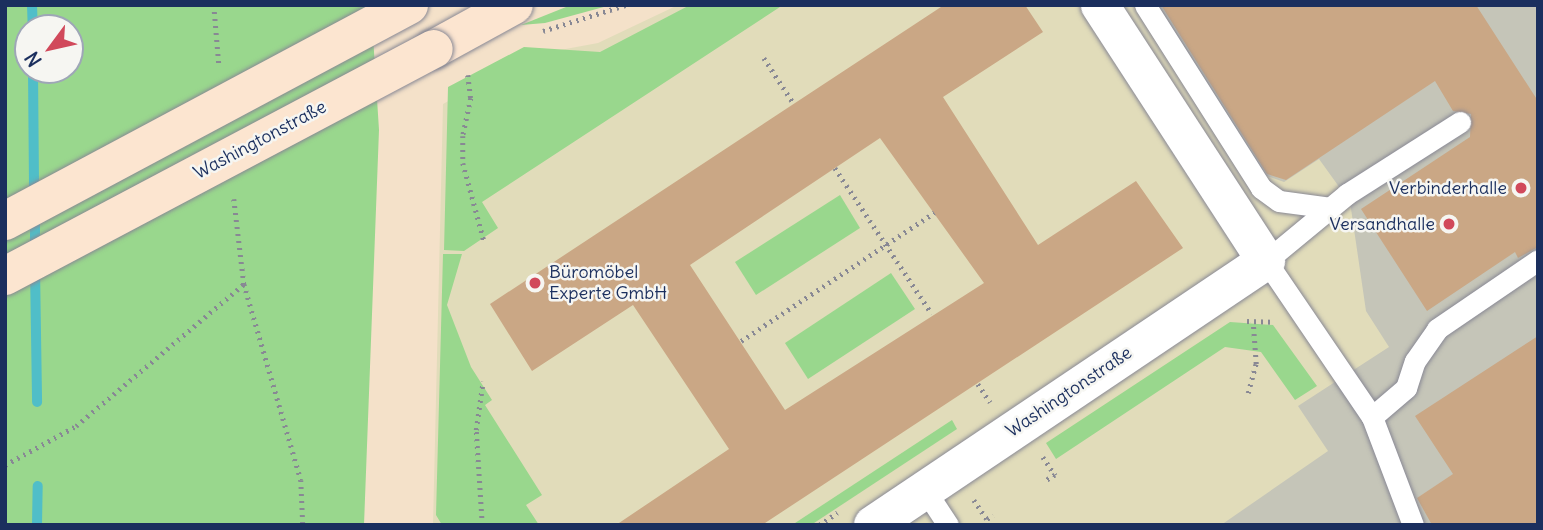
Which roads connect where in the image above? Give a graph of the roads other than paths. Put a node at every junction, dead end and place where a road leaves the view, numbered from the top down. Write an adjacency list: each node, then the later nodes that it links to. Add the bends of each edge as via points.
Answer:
1 (409, 5): 7 (main road, bridge)
2 (514, 5): 10 (main road, Washingtonstraße, bridge, via 449,56)
3 (1100, 5): 9 (street)
4 (1145, 5): 6 (lane, via 1261,188 1279,201)
5 (1460, 122): 6 (lane)
6 (1331, 208): 9 (lane)
7 (5, 221)
8 (1538, 260): 11 (lane, via 1437,329 1415,361 1406,388)
9 (1266, 261): 11 (lane); 12 (street, Washingtonstraße)
10 (5, 276)
11 (1372, 417): 15 (lane)
12 (925, 490): 13 (street, Washingtonstraße); 14 (lane)
13 (858, 517)
14 (948, 525)
15 (1413, 525)

